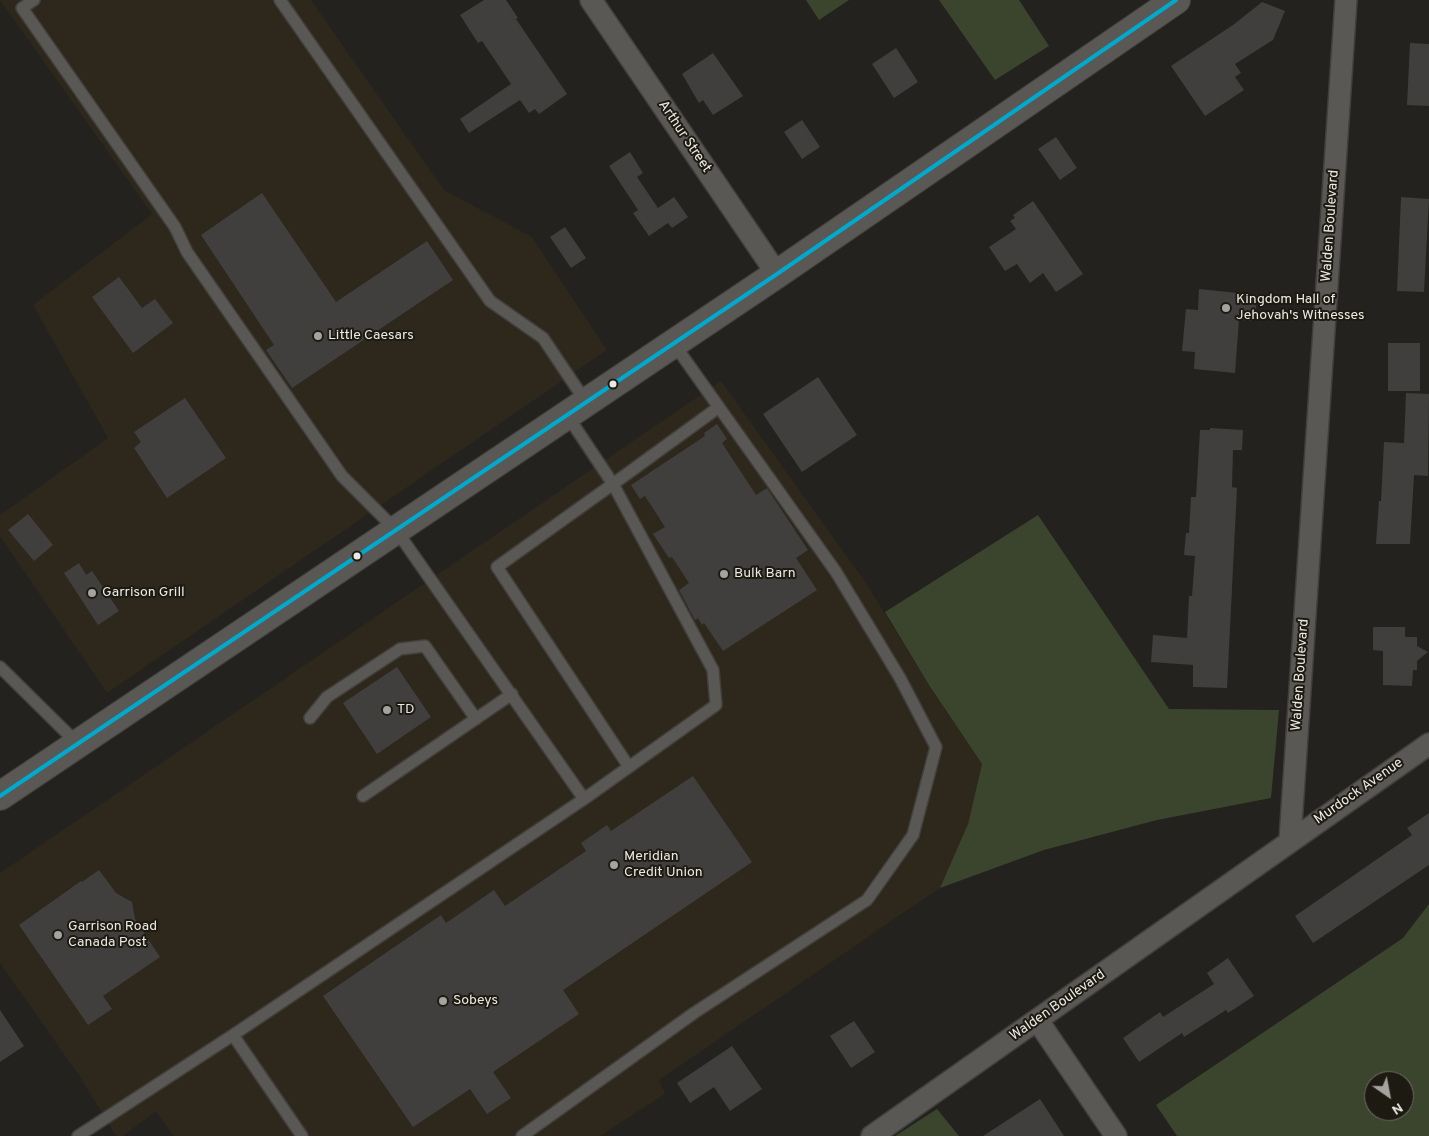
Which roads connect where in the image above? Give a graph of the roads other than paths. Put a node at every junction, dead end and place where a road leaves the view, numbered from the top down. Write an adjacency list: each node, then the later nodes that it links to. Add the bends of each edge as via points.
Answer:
1 (34, 0): 11 (lane, via 22,8 175,227 203,276 342,476)
2 (280, 0): 9 (lane, via 490,300 543,338)
3 (591, 0): 6 (street, Arthur Street)
4 (1176, 0): 6 (main road)
5 (1346, 0): 22 (street, Walden Boulevard)
6 (777, 274): 7 (main road)
7 (674, 343): 8 (lane); 9 (main road)
8 (719, 407): 10 (lane); 27 (lane, via 836,572 900,678 936,747 913,835 867,900 694,1013)
9 (577, 408): 10 (lane); 11 (main road)
10 (613, 484): 18 (lane, via 713,670 716,705); 18 (lane, via 497,567)
11 (396, 530): 13 (lane); 16 (main road)
12 (0, 667): 16 (lane)
13 (512, 694): 15 (lane); 21 (lane)
14 (310, 718): 15 (lane, via 327,697 400,650 425,646)
15 (476, 718): 20 (lane)
16 (78, 744): 19 (main road)
17 (1429, 744): 22 (street, Murdock Avenue)
18 (629, 768): 21 (lane)
19 (0, 796)
20 (363, 796)
21 (584, 799): 24 (lane)
22 (1290, 840): 23 (street, Walden Boulevard)
23 (1038, 1021): 28 (street, Walden Boulevard); 29 (street)
24 (233, 1034): 25 (lane); 26 (lane)
25 (78, 1136)
26 (302, 1136)
27 (522, 1136)
28 (872, 1136)
29 (1116, 1136)

